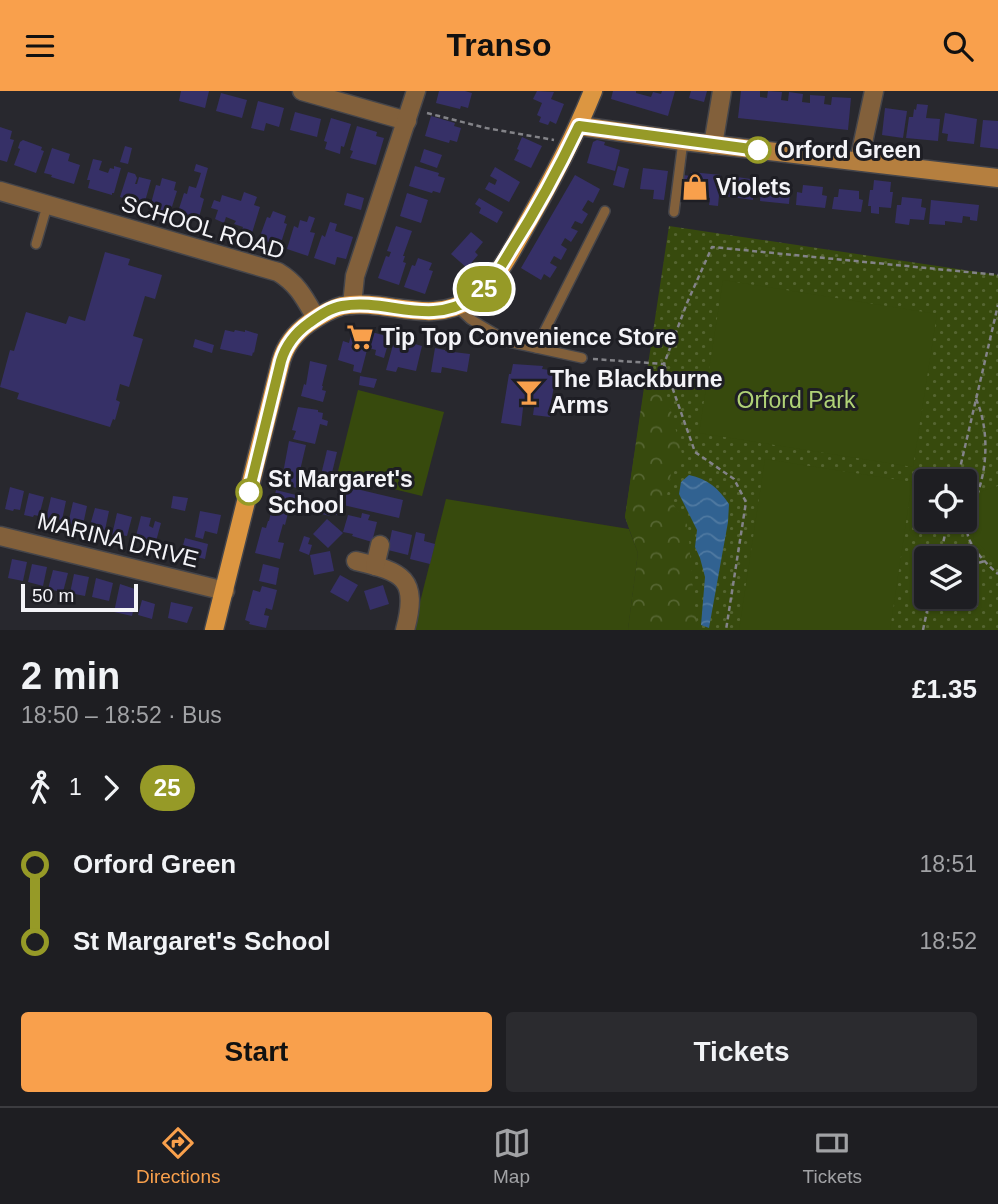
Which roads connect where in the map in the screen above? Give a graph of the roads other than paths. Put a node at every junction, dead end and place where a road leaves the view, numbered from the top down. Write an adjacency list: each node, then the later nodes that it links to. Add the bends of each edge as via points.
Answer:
1 (302, 91): 6 (street)
2 (416, 91): 6 (street)
3 (593, 91): 7 (main road)
4 (722, 91): 9 (street)
5 (874, 91): 10 (street)
6 (413, 116): 17 (street, via 355,275)
7 (579, 126): 8 (street); 18 (main road, via 494,277 484,290)
8 (683, 141): 9 (street); 15 (lane)
9 (713, 145): 10 (street)
10 (859, 161): 11 (street)
11 (998, 178)
12 (0, 191): 13 (street, SCHOOL ROAD)
13 (47, 206): 16 (lane); 19 (street, SCHOOL ROAD, via 278,272 296,285)
14 (606, 211): 20 (lane)
15 (674, 212)
16 (36, 244)
17 (352, 305): 18 (main road, via 427,312); 19 (main road)
18 (456, 306): 20 (lane, via 502,339)
19 (316, 318): 26 (main road, via 295,335 284,353)
20 (536, 348): 21 (lane)
21 (582, 358)
22 (0, 536): 26 (street, MARINA DRIVE)
23 (380, 545): 25 (street)
24 (356, 561): 25 (street)
25 (375, 566): 28 (street, via 396,574 410,592)
26 (225, 590): 27 (main road)
27 (215, 630)
28 (405, 630)

